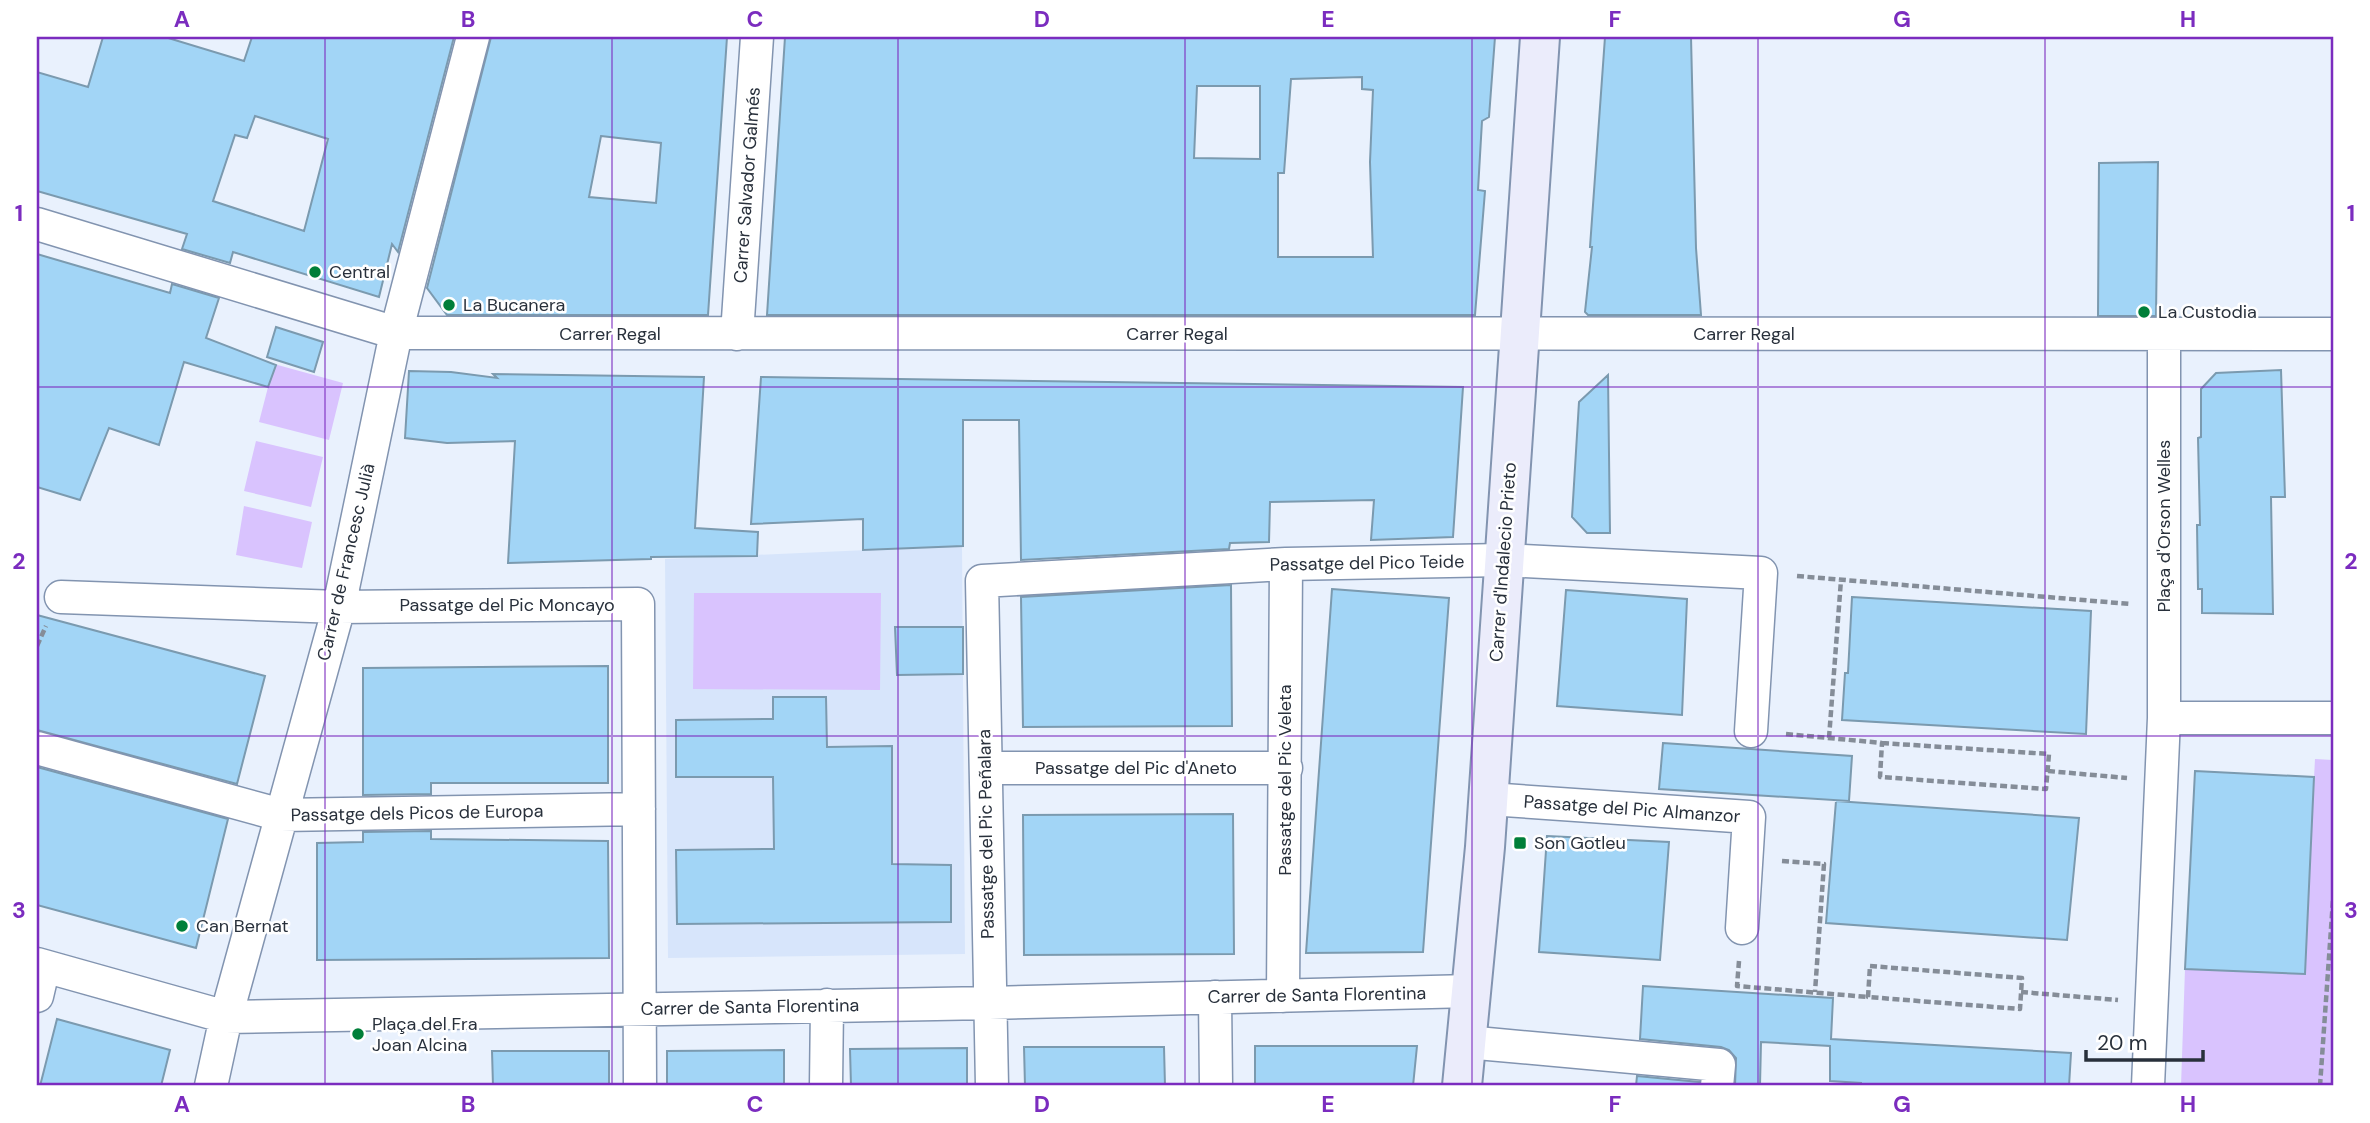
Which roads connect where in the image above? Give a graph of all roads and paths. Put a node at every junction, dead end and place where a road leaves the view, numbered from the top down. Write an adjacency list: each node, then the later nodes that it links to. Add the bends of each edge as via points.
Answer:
1 (474, 37): 5 (street, Carrer de Francesc Julià)
2 (757, 37): 6 (street, Carrer Salvador Galmés)
3 (1540, 37): 7 (street, Carrer d'Indalecio Prieto)
4 (37, 224): 5 (street, Carrer Regal)
5 (396, 333): 6 (street, Carrer Regal); 16 (street, Carrer de Francesc Julià)
6 (737, 334): 7 (street, Carrer Regal)
7 (1518, 334): 8 (street, Carrer Regal); 10 (street, Carrer d'Indalecio Prieto)
8 (2164, 334): 9 (street, Carrer Regal); 17 (street, Plaça d'Orson Welles)
9 (2333, 334)
10 (1503, 560): 11 (street, Passatge del Pico Teide); 12 (street, Passatge del Pico Teide); 28 (street, Carrer d'Indalecio Prieto)
11 (1286, 564): 14 (street, Passatge del Pico Teide); 25 (street, Passatge del Pic Veleta)
12 (1761, 573): 13 (path); 20 (street)
13 (1841, 580): 17 (path); 21 (path)
14 (982, 581): 24 (street, Passatge del Pic Peñalara)
15 (61, 597): 16 (street, Passatge del Pic Moncayo)
16 (339, 607): 29 (street, Passatge del Pic Moncayo, via 638,604); 30 (street, Carrer de Francesc Julià)
17 (2164, 607): 18 (street, Plaça d'Orson Welles)
18 (2164, 718): 19 (street); 54 (street, Plaça d'Orson Welles)
19 (2333, 718)
20 (1751, 732): 21 (path)
21 (1829, 738): 22 (path)
22 (1882, 743): 26 (path, via 2049,754); 26 (path, via 1880,777 2046,789)
23 (37, 748): 30 (street, Passatge dels Picos de Europa)
24 (986, 768): 25 (street, Passatge del Pic d'Aneto); 42 (street, Passatge del Pic Peñalara)
25 (1286, 768): 38 (street, Passatge del Pic Veleta)
26 (2048, 771): 27 (path)
27 (2125, 778)
28 (1489, 799): 31 (street, Passatge del Pic Almanzor, via 1749,817); 35 (street, Carrer d'Indalecio Prieto)
29 (639, 809): 30 (street, Passatge dels Picos de Europa); 44 (street, Passatge del Pic Moncayo)
30 (281, 815): 45 (street, Carrer de Francesc Julià)
31 (1746, 859): 33 (street, Passatge del Pic Almanzor); 36 (path, via 1824,864)
32 (2333, 900): 55 (path)
33 (1742, 928): 36 (path, via 1737,986)
34 (39, 975): 45 (street, Carrer de Santa Florentina)
35 (1471, 991): 38 (street, Carrer de Santa Florentina); 46 (street, Carrer d'Indalecio Prieto)
36 (1815, 992): 40 (path)
37 (2021, 992): 40 (path, via 2020,1009); 40 (path, via 2022,978 1870,966); 41 (path)
38 (1283, 996): 39 (street, Carrer de Santa Florentina)
39 (1215, 997): 42 (street, Carrer de Santa Florentina); 51 (street)
40 (1868, 997)
41 (2117, 1000)
42 (989, 1003): 43 (street, Carrer de Santa Florentina); 50 (street, Passatge del Pic Peñalara)
43 (827, 1005): 44 (street, Carrer de Santa Florentina); 49 (street)
44 (639, 1009): 45 (street, Carrer de Santa Florentina); 48 (street, Passatge del Pic Moncayo)
45 (226, 1017): 47 (street, Carrer de Francesc Julià)
46 (1466, 1042): 52 (street, Carrer d'Indalecio Prieto); 53 (street, via 1719,1065)
47 (211, 1086)
48 (640, 1086)
49 (826, 1086)
50 (992, 1086)
51 (1216, 1086)
52 (1462, 1086)
53 (1717, 1086)
54 (2148, 1086)
55 (2320, 1086)

